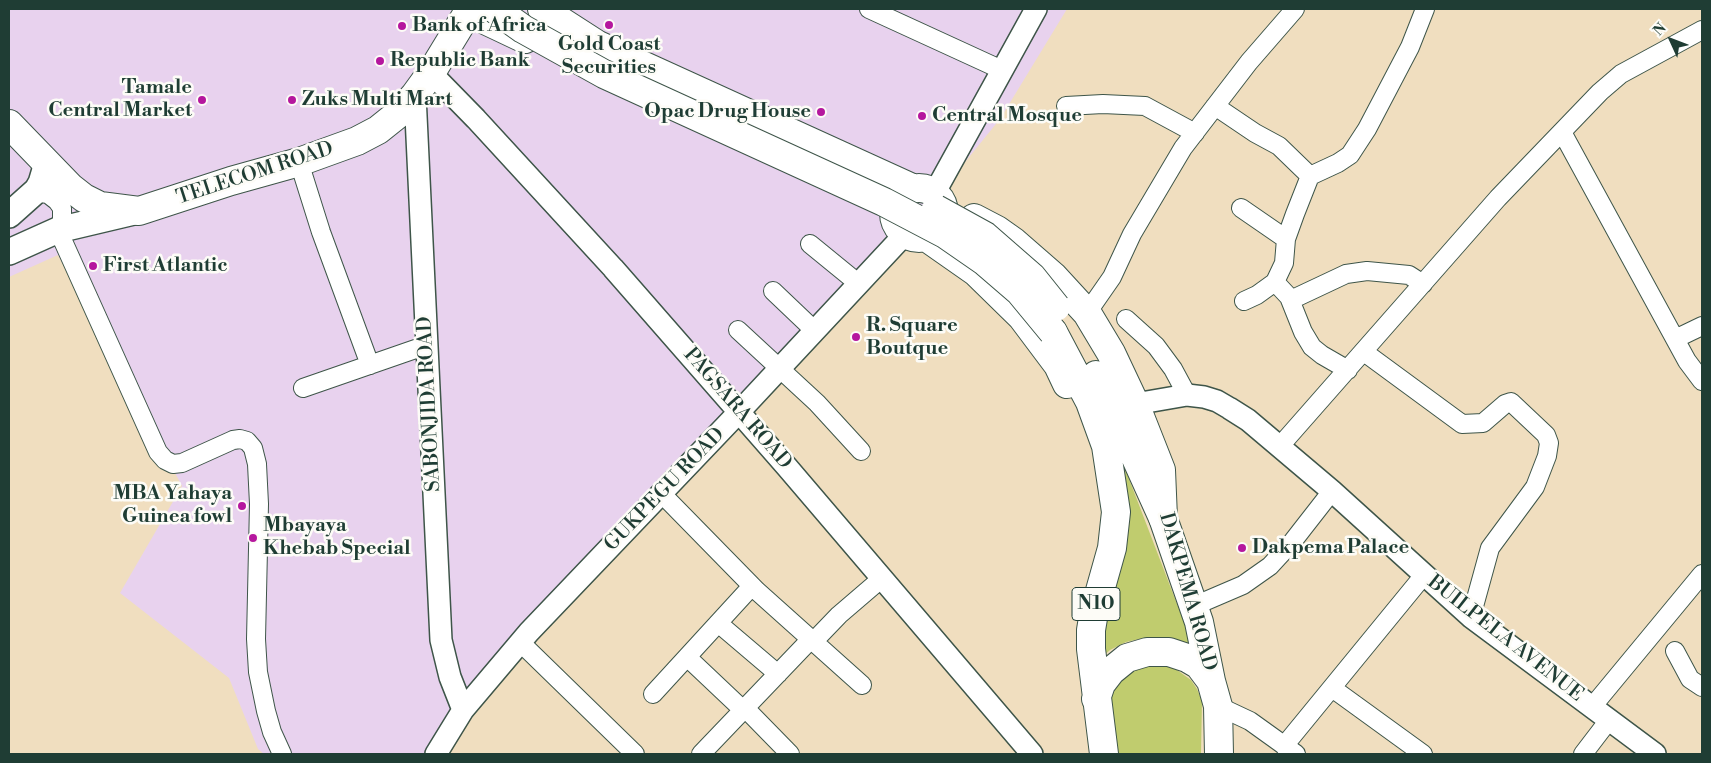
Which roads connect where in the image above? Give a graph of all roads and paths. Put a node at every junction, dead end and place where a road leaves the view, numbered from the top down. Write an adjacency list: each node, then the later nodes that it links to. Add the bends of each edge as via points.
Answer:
1 (495, 9): 38 (main road, bridge, via 523,29 604,74 884,202 945,234 1020,292)
2 (526, 9): 38 (main road, bridge, via 598,52 865,172 985,236 1032,277)
3 (542, 9): 21 (main road, DAKPEMA ROAD, via 598,45)
4 (869, 9): 10 (street)
5 (1036, 9): 10 (street)
6 (1295, 9): 14 (street)
7 (1425, 9): 20 (street, via 1410,47 1368,129 1350,155)
8 (469, 10): 11 (main road, TELECOM ROAD); 27 (main road)
9 (1702, 30): 17 (street, via 1621,74)
10 (1002, 70): 21 (street)
11 (431, 73): 12 (main road, TELECOM ROAD); 52 (street, PAGSARA ROAD, via 600,254)
12 (415, 95): 18 (main road, TELECOM ROAD, via 378,130); 43 (street, SABONJIDA ROAD)
13 (1066, 106): 16 (street, via 1145,106)
14 (1215, 106): 16 (street); 20 (street, via 1279,146)
15 (9, 124): 19 (main road, TELECOM ROAD)
16 (1195, 132): 38 (street, via 1156,192 1112,277)
17 (1562, 132): 33 (street, via 1498,198); 42 (street)
18 (298, 162): 24 (main road, TELECOM ROAD); 45 (street)
19 (47, 163): 22 (main road, via 41,183); 24 (main road, TELECOM ROAD, via 84,198 100,206)
20 (1310, 176): 28 (street)
21 (930, 194): 27 (main road, via 905,192 900,197 894,212); 27 (main road, via 945,217 942,224 932,235); 38 (main road, DAKPEMA ROAD, via 997,230 1053,276)
22 (32, 195): 25 (main road); 26 (street, via 48,194 62,208)
23 (1241, 208): 28 (street)
24 (139, 211): 26 (main road)
25 (9, 215)
26 (58, 230): 30 (main road); 82 (street, via 152,441 165,460 173,464 182,463 240,439 253,448 259,504 258,672)
27 (909, 230): 32 (street, GUKPEGU ROAD); 57 (main road, via 976,272 1022,317 1058,365 1081,415)
28 (1286, 239): 31 (street, via 1284,263)
29 (810, 244): 32 (street)
30 (9, 252)
31 (1275, 282): 35 (street); 36 (street)
32 (859, 284): 41 (street, GUKPEGU ROAD)
33 (1423, 284): 35 (street, via 1409,275 1367,271 1346,274 1295,298); 44 (street)
34 (773, 291): 41 (street)
35 (1290, 297): 47 (street, via 1312,347)
36 (1244, 301)
37 (1126, 319): 50 (street, via 1156,346)
38 (1069, 322): 51 (main road, DAKPEMA ROAD, via 1111,354); 57 (main road, via 1090,402 1106,446); 58 (main road, via 1106,392)
39 (1702, 326): 42 (street)
40 (738, 330): 46 (street)
41 (815, 331): 46 (street, GUKPEGU ROAD)
42 (1675, 339): 48 (street)
43 (427, 345): 45 (street); 79 (street, SABONJIDA ROAD, via 441,640 450,677)
44 (1364, 352): 47 (street); 64 (street, via 1462,424 1483,422 1511,402 1546,435 1549,443 1547,456 1535,487 1490,548)
45 (370, 365): 49 (street)
46 (780, 368): 52 (street, GUKPEGU ROAD); 54 (street)
47 (1348, 370): 53 (street)
48 (1702, 382)
49 (303, 388)
50 (1187, 395): 51 (street, BUILPELA AVENUE); 53 (street, BUILPELA AVENUE, via 1217,401 1248,420)
51 (1135, 404): 58 (main road, DAKPEMA ROAD, via 1161,470)
52 (739, 412): 56 (street, GUKPEGU ROAD); 61 (street, PAGSARA ROAD)
53 (1280, 446): 55 (street, BUILPELA AVENUE)
54 (861, 450)
55 (1332, 492): 60 (street, BUILPELA AVENUE); 63 (street, via 1270,566 1243,585)
56 (662, 493): 62 (street); 67 (street, GUKPEGU ROAD)
57 (1116, 512): 76 (main road, N10, via 1112,548 1091,630)
58 (1163, 518): 63 (main road, DAKPEMA ROAD)
59 (1702, 574): 77 (street)
60 (1424, 575): 64 (street, BUILPELA AVENUE); 73 (street)
61 (881, 579): 66 (street); 87 (street, PAGSARA ROAD)
62 (752, 586): 65 (street); 66 (street)
63 (1194, 606): 75 (main road, DAKPEMA ROAD)
64 (1471, 617): 77 (street, BUILPELA AVENUE)
65 (718, 622): 69 (street); 70 (street)
66 (813, 640): 70 (street); 71 (street)
67 (520, 642): 79 (street, GUKPEGU ROAD); 84 (street)
68 (1674, 651): 72 (street, via 1690,679)
69 (687, 657): 74 (street); 78 (street)
70 (778, 674): 78 (street)
71 (862, 685)
72 (1702, 687)
73 (1332, 688): 81 (street); 90 (street)
74 (653, 694)
75 (1215, 694): 76 (main road, via 1199,666 1187,658 1169,652 1147,652 1127,658 1111,671 1101,684); 81 (street); 89 (main road, DAKPEMA ROAD)
76 (1096, 699): 88 (main road, N10)
77 (1592, 707): 80 (street, BUILPELA AVENUE)
78 (744, 708): 85 (street); 86 (street)
79 (463, 710): 83 (street, GUKPEGU ROAD)
80 (1609, 720): 91 (street); 92 (street, BUILPELA AVENUE)
81 (1290, 750)
82 (279, 753)
83 (436, 754)
84 (635, 754)
85 (701, 754)
86 (790, 754)
87 (1032, 754)
88 (1104, 754)
89 (1219, 754)
90 (1423, 754)
91 (1583, 754)
92 (1654, 754)

